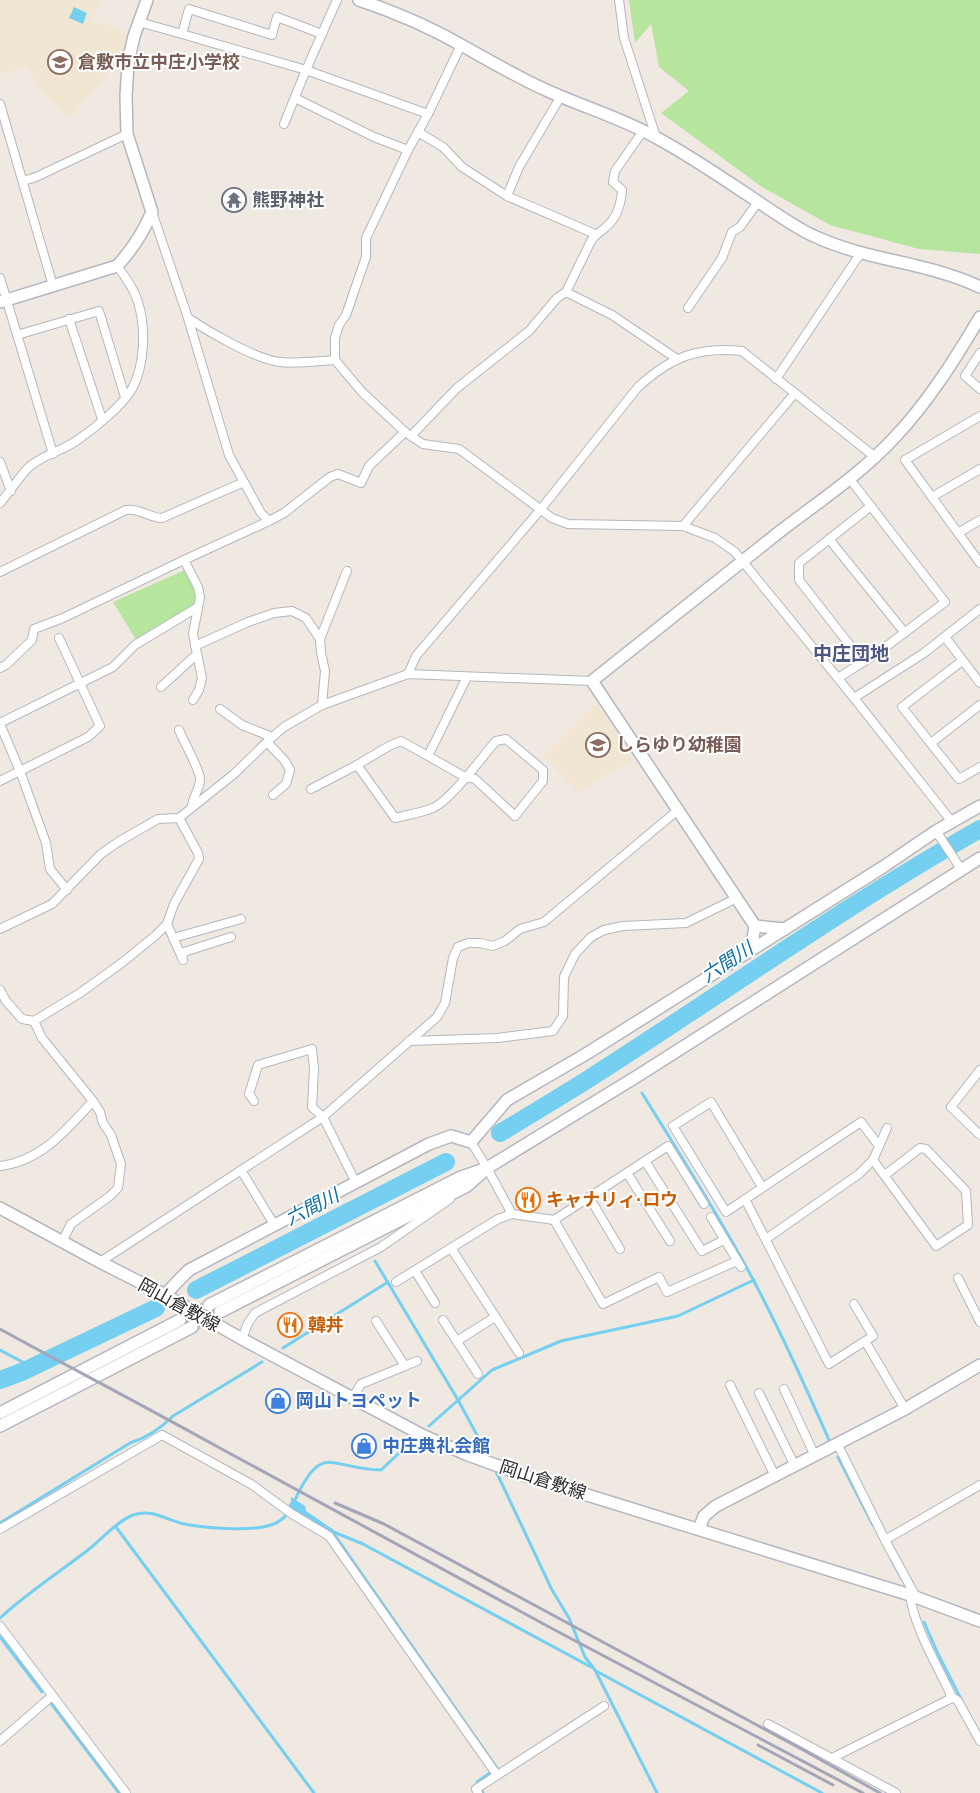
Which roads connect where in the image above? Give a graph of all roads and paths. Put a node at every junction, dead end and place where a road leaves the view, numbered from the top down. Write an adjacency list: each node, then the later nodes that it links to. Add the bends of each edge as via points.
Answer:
1 (147, 0): 5 (street)
2 (337, 0): 7 (street)
3 (359, 0): 8 (street, via 394,12)
4 (619, 0): 18 (street, via 624,38)
5 (139, 22): 6 (street); 17 (street, via 128,63)
6 (182, 34): 7 (street, via 189,9 272,35 277,17); 9 (street)
7 (322, 34): 9 (street)
8 (461, 45): 10 (street, via 500,68); 13 (street)
9 (306, 70): 11 (street); 13 (street)
10 (561, 96): 15 (street); 21 (street, via 519,167)
11 (295, 98): 14 (street); 19 (street)
12 (0, 104): 20 (street)
13 (428, 114): 16 (street)
14 (284, 124)
15 (643, 131): 18 (street); 24 (street, via 614,171 613,182 622,190 621,204 606,228)
16 (418, 132): 19 (street); 21 (street, via 443,147 462,167)
17 (127, 134): 20 (street); 23 (street)
18 (656, 137): 22 (street)
19 (408, 150): 39 (street, via 366,238 366,256 346,315 338,325)
20 (23, 181): 28 (street)
21 (507, 196): 24 (street)
22 (758, 202): 25 (street, via 814,236); 32 (street, via 740,227 732,232 722,258)
23 (152, 212): 26 (street, via 143,233); 34 (street)
24 (595, 234): 30 (street)
25 (860, 254): 29 (street, via 951,275); 40 (street)
26 (117, 266): 28 (street); 43 (street, via 138,302 142,327 138,373)
27 (0, 278): 31 (street)
28 (53, 286): 31 (street)
29 (980, 287)
30 (566, 292): 38 (street, via 612,315); 46 (street, via 529,331 457,388)
31 (3, 301): 36 (street)
32 (688, 308)
33 (980, 317): 48 (street, via 924,404)
34 (188, 318): 39 (street, via 225,340 279,362); 52 (street, via 229,455)
35 (70, 320): 36 (street); 43 (street, via 99,311); 45 (street)
36 (17, 335): 47 (street)
37 (980, 353): 41 (street, via 965,376)
38 (677, 359): 40 (street, via 721,349 742,352); 57 (street, via 638,387)
39 (334, 360): 46 (street, via 362,392)
40 (776, 379): 42 (street)
41 (980, 389)
42 (795, 393): 48 (street); 60 (street)
43 (126, 397): 45 (street)
44 (980, 416): 54 (street, via 905,460)
45 (102, 420): 47 (street, via 78,440)
46 (408, 434): 57 (street, via 423,444 459,449); 59 (street, via 369,466 361,484 338,474 330,477 284,513)
47 (53, 454): 53 (street, via 30,467)
48 (875, 456): 51 (street)
49 (0, 466): 53 (street)
50 (980, 469): 54 (street)
51 (849, 478): 56 (street); 64 (street)
52 (244, 482): 59 (street); 67 (street, via 162,518 126,510)
53 (10, 491): 55 (street)
54 (932, 497): 61 (street)
55 (0, 503)
56 (871, 506): 62 (street); 70 (street, via 945,602)
57 (541, 510): 60 (street, via 568,524); 78 (street, via 416,656)
58 (980, 520): 61 (street)
59 (268, 521): 63 (street)
60 (683, 526): 64 (street, via 715,538)
61 (958, 533): 65 (street)
62 (829, 539): 70 (street); 76 (street, via 799,562 799,580)
63 (184, 560): 68 (street, via 198,587); 77 (street, via 34,629 32,640)
64 (743, 561): 80 (street); 81 (street)
65 (980, 563)
66 (347, 571): 73 (street)
67 (0, 572)
68 (198, 607): 74 (street, via 193,634); 82 (street, via 135,645 113,667)
69 (980, 609): 71 (street)
70 (905, 633): 76 (street)
71 (945, 637): 75 (street); 85 (street)
72 (59, 638): 82 (street)
73 (320, 639): 74 (street, via 306,618 292,610 248,622); 87 (street, via 325,671)
74 (196, 650): 84 (street); 86 (street, via 202,678)
75 (962, 661): 83 (street); 93 (street, via 902,706)
76 (863, 662): 80 (street)
77 (0, 668)
78 (408, 674): 79 (street); 87 (street)
79 (467, 677): 81 (street); 94 (street)
80 (838, 678): 85 (street)
81 (592, 681): 104 (street)
82 (81, 683): 90 (street); 97 (street, via 100,726 88,737)
83 (980, 683)
84 (161, 687)
85 (854, 698): 106 (street)
86 (193, 700)
87 (322, 705): 92 (street)
88 (980, 705): 93 (street)
89 (220, 709): 92 (street)
90 (0, 724): 97 (street)
91 (179, 730): 102 (street, via 200,776)
92 (270, 739): 101 (street, via 290,770 286,784); 102 (street, via 234,774)
93 (931, 743): 96 (street, via 959,779)
94 (428, 756): 95 (street, via 401,741); 98 (street)
95 (357, 765): 98 (street, via 395,818 433,808 446,800); 100 (street)
96 (980, 767)
97 (20, 771): 99 (street); 110 (street, via 46,842 50,869)
98 (465, 777): 98 (street, via 496,741 506,739 543,770 543,781 515,816 475,779)
99 (0, 780)
100 (311, 790)
101 (273, 795)
102 (192, 806): 105 (street)
103 (980, 806): 106 (street)
104 (678, 810): 111 (street); 122 (street, via 544,922 520,929 493,946 468,943 458,947 452,958 445,1003 436,1017)
105 (179, 818): 110 (street, via 158,819 118,842 101,854); 113 (street, via 199,859 174,904)
106 (952, 822): 107 (street)
107 (939, 836): 109 (street); 115 (street)
108 (980, 858): 109 (street)
109 (962, 869): 134 (street)
110 (67, 890): 116 (street, via 52,904)
111 (737, 898): 114 (street); 122 (street, via 686,923 623,926 591,937 575,954 564,976 563,1016 553,1031 497,1038)
112 (241, 920): 118 (street)
113 (167, 924): 118 (street); 121 (street, via 123,962)
114 (755, 926): 115 (street); 119 (street)
115 (786, 928): 119 (street)
116 (0, 929)
117 (231, 937): 118 (street, via 184,952 183,960)
118 (173, 938)
119 (751, 950): 129 (street, via 507,1100)
120 (0, 990): 121 (street, via 22,1020)
121 (34, 1021): 124 (street, via 42,1038)
122 (410, 1041): 126 (street)
123 (980, 1070): 128 (street, via 951,1107)
124 (93, 1101): 133 (street, via 55,1142 19,1162); 152 (street, via 118,1152 121,1164 118,1188 71,1224)
125 (254, 1101): 126 (street, via 249,1094 258,1065 312,1049 312,1107)
126 (323, 1117): 135 (street); 138 (street)
127 (887, 1128): 130 (street)
128 (980, 1135)
129 (471, 1142): 134 (street); 138 (street, via 451,1136 443,1138)
130 (879, 1146): 131 (street); 140 (street, via 861,1122)
131 (873, 1160): 137 (street); 149 (street, via 859,1174)
132 (645, 1161): 136 (street); 143 (street, via 668,1146); 150 (street, via 702,1251)
133 (0, 1166)
134 (487, 1168): 139 (street); 145 (street); 162 (street, via 461,1177)
135 (241, 1170): 148 (street); 155 (street)
136 (627, 1173): 141 (street); 151 (street)
137 (885, 1176): 137 (street, via 936,1246 968,1225 966,1191 926,1149 920,1148)
138 (356, 1183): 148 (street)
139 (467, 1186): 163 (street); 170 (street, via 381,1247 255,1313)
140 (762, 1187): 142 (street); 142 (street, via 711,1102 673,1126 726,1212)
141 (589, 1197): 147 (street); 154 (street)
142 (745, 1199): 149 (street)
143 (704, 1204)
144 (3, 1213): 152 (street, 岡山倉敷線)
145 (512, 1214): 147 (street); 153 (street)
146 (710, 1217): 150 (street)
147 (554, 1220): 150 (street, via 603,1304 659,1277 667,1292 739,1264)
148 (275, 1226): 159 (street, via 189,1270)
149 (766, 1239): 172 (street, via 829,1364)
150 (724, 1240)
151 (670, 1241)
152 (62, 1242): 155 (street, 岡山倉敷線)
153 (451, 1248): 156 (street); 164 (street)
154 (620, 1249)
155 (100, 1262): 159 (street, 岡山倉敷線)
156 (415, 1271): 158 (street); 160 (street)
157 (958, 1278): 168 (street)
158 (396, 1282)
159 (165, 1295): 170 (street, 岡山倉敷線)
160 (435, 1303)
161 (854, 1304): 172 (street, via 873,1336)
162 (209, 1305)
163 (220, 1312)
164 (495, 1317): 171 (street); 173 (street)
165 (180, 1320): 183 (street)
166 (443, 1320): 171 (street)
167 (376, 1321): 176 (street)
168 (980, 1322)
169 (192, 1327): 184 (street)
170 (242, 1339): 181 (street, 岡山倉敷線)
171 (457, 1341): 177 (street)
172 (866, 1341): 182 (street)
173 (519, 1353)
174 (417, 1361): 176 (street)
175 (980, 1365): 182 (street)
176 (405, 1366): 181 (street, via 361,1384)
177 (478, 1374)
178 (730, 1385): 188 (street)
179 (784, 1389): 186 (street)
180 (759, 1393): 187 (street)
181 (352, 1399): 191 (street, 岡山倉敷線, via 424,1436 500,1467)
182 (905, 1409): 185 (street)
183 (0, 1413)
184 (0, 1426)
185 (838, 1445): 186 (street); 192 (street)
186 (815, 1456): 187 (street)
187 (795, 1466): 188 (street)
188 (775, 1476): 191 (street, via 716,1506 704,1516)
189 (980, 1485): 192 (street)
190 (0, 1529): 203 (street, via 162,1435 251,1484 328,1536)
191 (699, 1529): 193 (street, 岡山倉敷線)
192 (885, 1540): 193 (street)
193 (913, 1596): 194 (street, 岡山倉敷線); 197 (street, via 911,1604)
194 (980, 1620)
195 (0, 1626): 196 (street)
196 (52, 1696): 200 (street); 205 (street)
197 (950, 1696): 201 (street, via 958,1701); 202 (street, via 950,1699)
198 (604, 1706): 203 (street)
199 (768, 1724): 202 (street)
200 (0, 1741)
201 (980, 1741)
202 (832, 1758): 206 (street)
203 (495, 1772): 204 (street)
204 (479, 1789)
205 (126, 1793)
206 (896, 1793)

